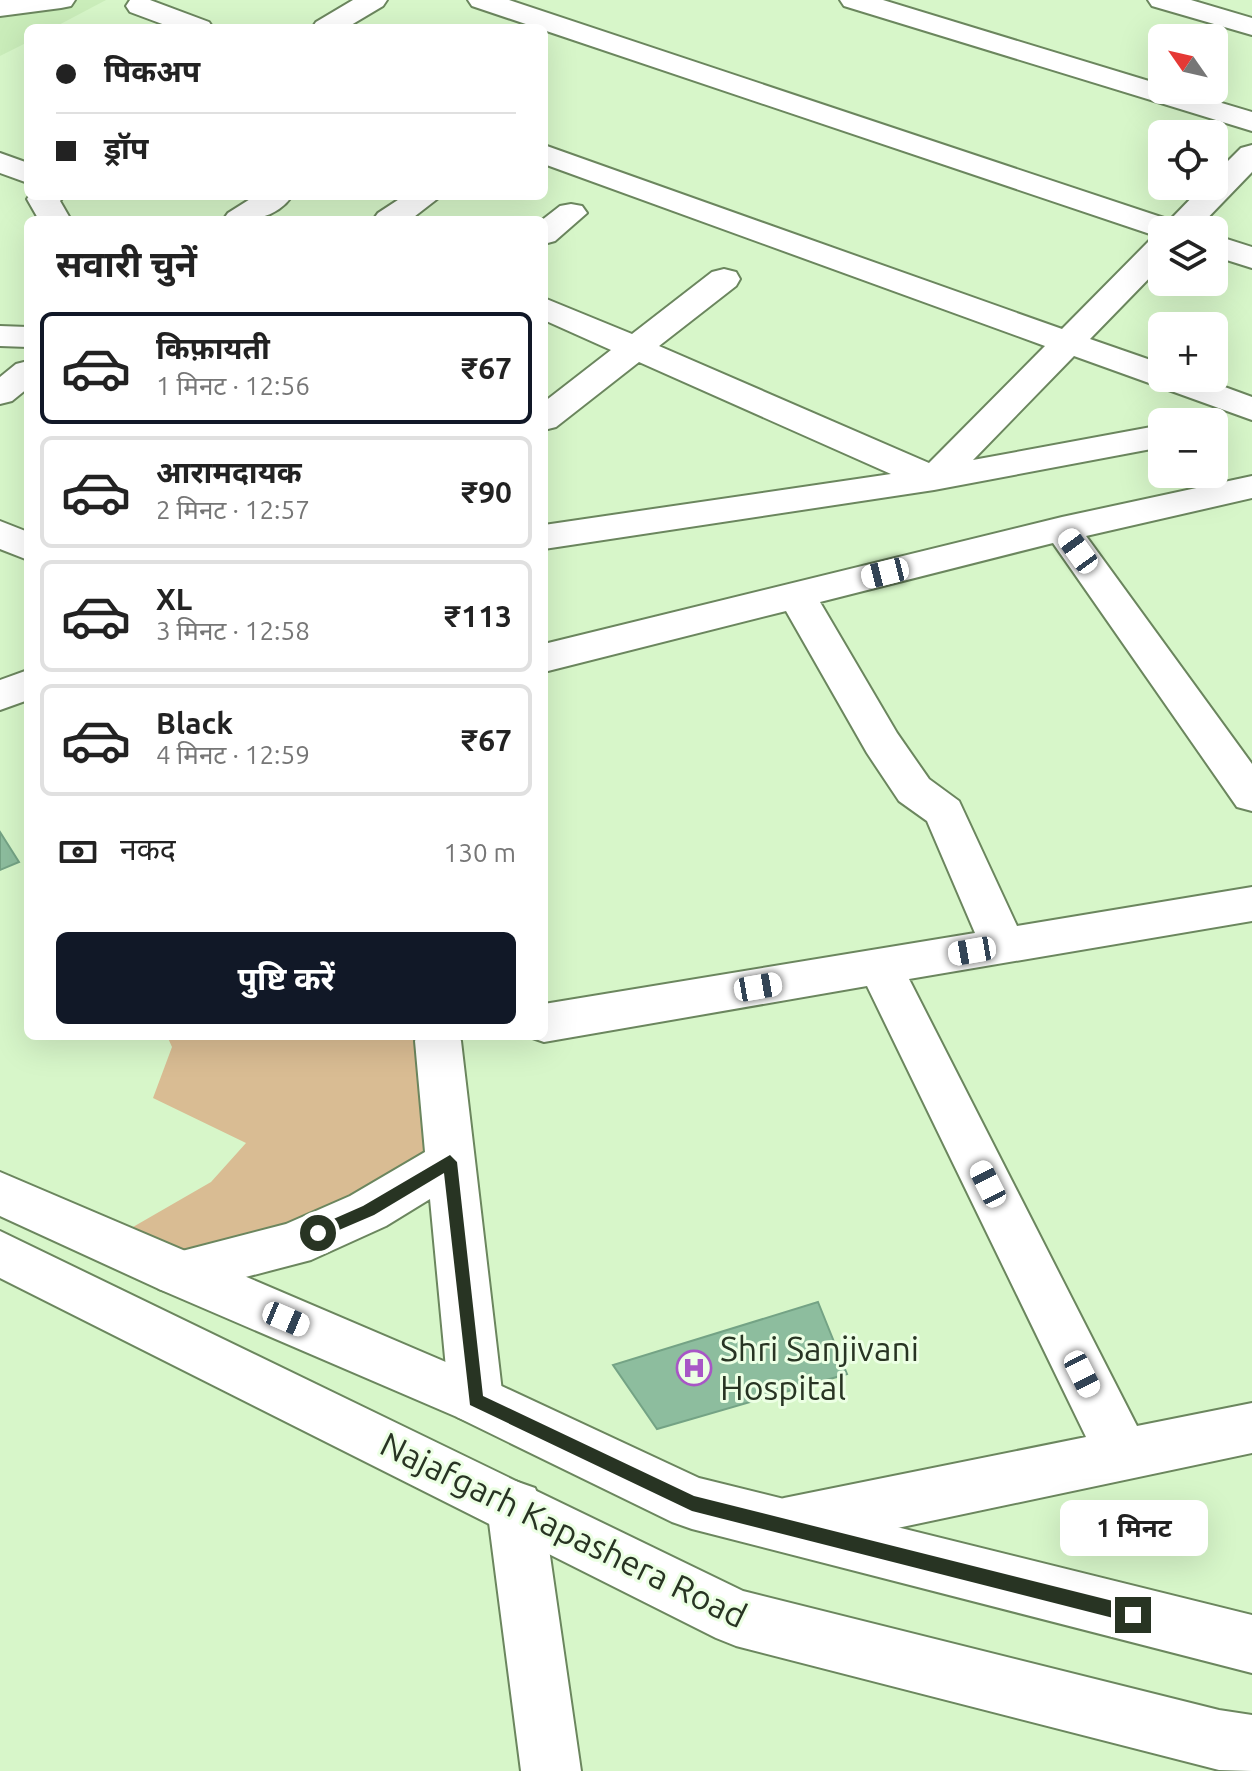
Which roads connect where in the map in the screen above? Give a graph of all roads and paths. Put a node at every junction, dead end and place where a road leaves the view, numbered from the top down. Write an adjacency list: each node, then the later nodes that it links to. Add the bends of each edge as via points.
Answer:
1 (61, 0): 7 (street)
2 (373, 0): 10 (street)
3 (482, 0): 11 (street)
4 (854, 0): 13 (street)
5 (1162, 0): 12 (street)
6 (140, 6): 9 (street)
7 (0, 8)
8 (583, 9): 11 (street)
9 (188, 24)
10 (333, 24)
11 (559, 26): 25 (street)
12 (1252, 27)
13 (1252, 122)
14 (1252, 154): 18 (street)
15 (548, 155): 34 (street)
16 (0, 162): 17 (street)
17 (24, 172)
18 (1238, 187): 24 (street)
19 (270, 200): 22 (street)
20 (419, 200): 23 (street)
21 (571, 213): 26 (street)
22 (245, 216)
23 (395, 216)
24 (1198, 216)
25 (1148, 223)
26 (548, 231)
27 (1228, 250): 28 (street)
28 (1252, 258)
29 (1148, 260): 34 (street)
30 (724, 279): 35 (street)
31 (548, 310): 35 (street)
32 (0, 336): 33 (street)
33 (24, 337)
34 (1068, 342): 36 (street); 45 (street)
35 (635, 347): 41 (street); 45 (street)
36 (1148, 371)
37 (24, 374): 39 (street)
38 (1206, 392): 40 (street)
39 (0, 394)
40 (1252, 409)
41 (548, 416)
42 (1252, 420): 43 (street)
43 (1228, 424)
44 (1148, 439): 45 (street)
45 (934, 479): 49 (street)
46 (1252, 487): 47 (street)
47 (1062, 529): 51 (street); 55 (street)
48 (0, 533): 50 (street)
49 (548, 536)
50 (24, 546)
51 (796, 595): 52 (street); 57 (street, via 914,790 944,812)
52 (548, 657)
53 (24, 686): 54 (street)
54 (0, 696)
55 (1252, 796)
56 (1245, 916): 57 (street)
57 (1003, 946): 58 (street)
58 (880, 966): 59 (street); 67 (street)
59 (548, 1022)
60 (441, 1040): 61 (street)
61 (450, 1162): 64 (street, via 368,1211 293,1244); 65 (street)
62 (0, 1193): 64 (street)
63 (0, 1253): 68 (street, Najafgarh Kapashera Road)
64 (177, 1273): 65 (street)
65 (476, 1400): 69 (street, via 692,1503)
66 (1252, 1428): 67 (street)
67 (1123, 1455): 69 (street)
68 (515, 1507): 71 (street, Najafgarh Kapashera Road, via 736,1618); 72 (street)
69 (777, 1527): 70 (street)
70 (1252, 1644)
71 (1252, 1745)
72 (551, 1771)

